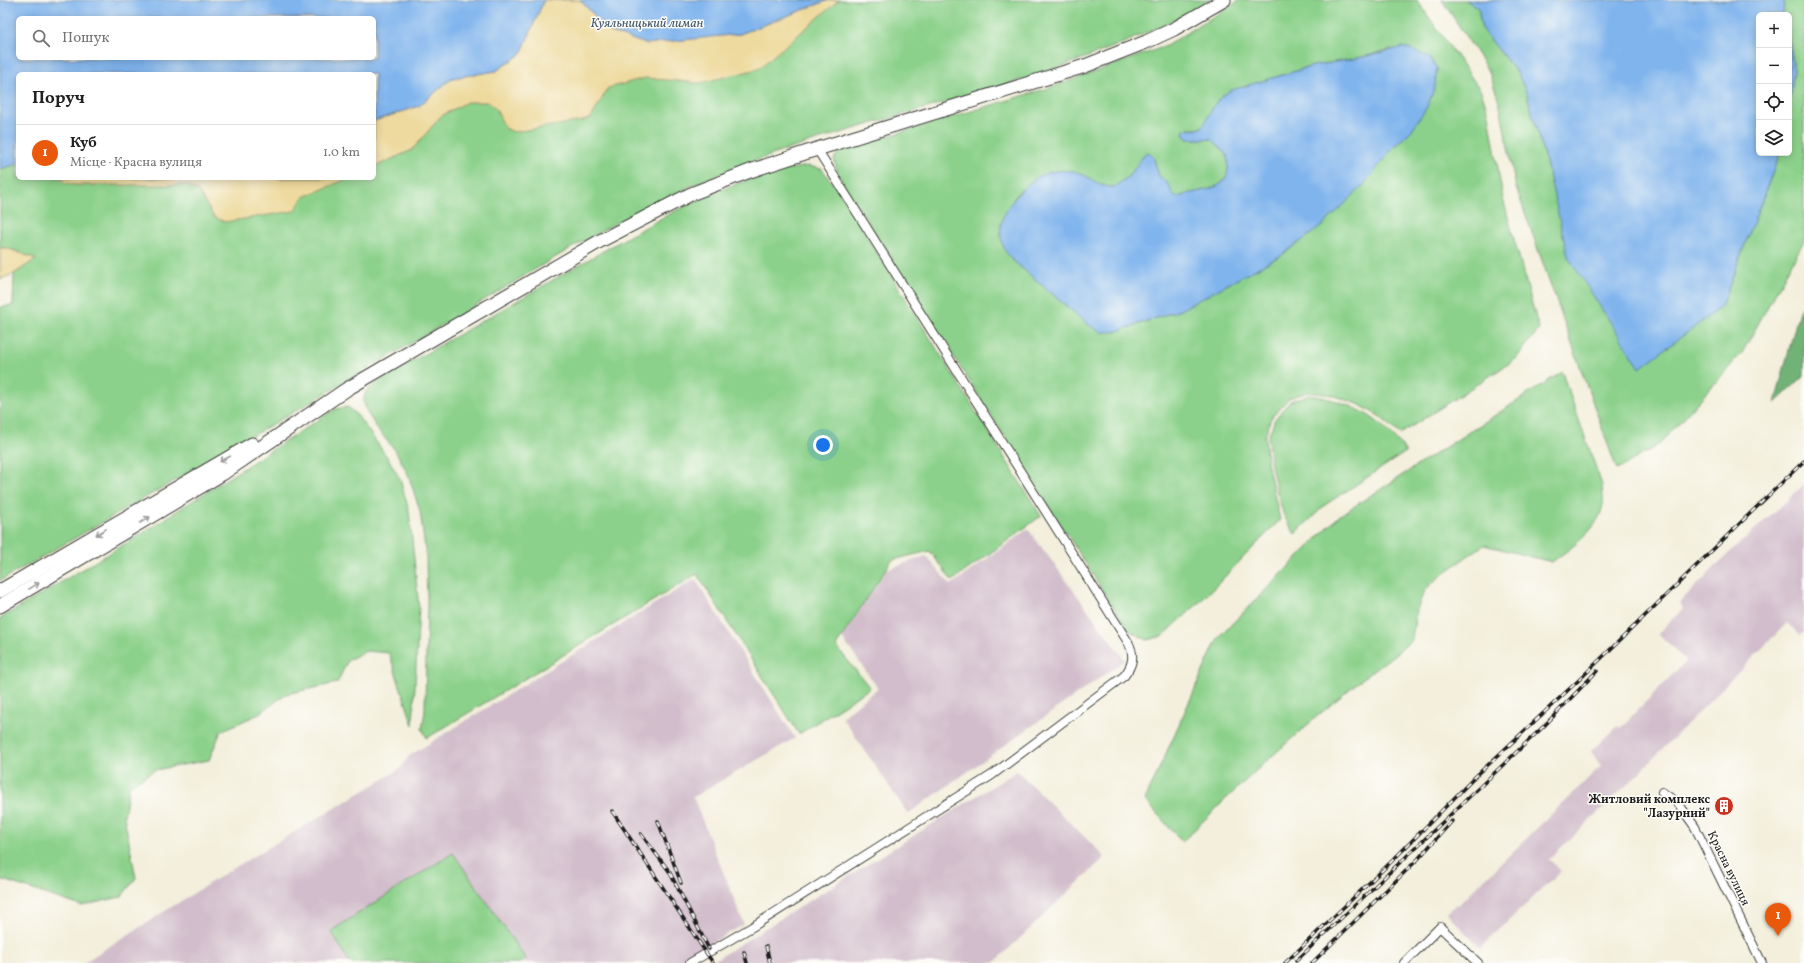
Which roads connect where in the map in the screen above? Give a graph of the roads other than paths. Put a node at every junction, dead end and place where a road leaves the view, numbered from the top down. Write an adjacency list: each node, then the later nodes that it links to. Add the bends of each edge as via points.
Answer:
1 (1224, 0): 2 (highway, via 1174,29 1085,66)
2 (817, 149): 3 (highway, via 691,194 600,241); 9 (street, via 1128,642 1133,655 1132,664 1124,676 992,775)
3 (309, 414): 4 (highway, one-way to 4, via 216,464); 7 (highway, one-way to 3, via 222,474)
4 (71, 549): 5 (highway, via 40,561); 6 (highway)
5 (0, 584)
6 (0, 591)
7 (0, 606)
8 (1662, 792): 12 (street, Красна вулиця, via 1678,803 1695,827)
9 (690, 963)
10 (1404, 963): 11 (street, via 1440,927)
11 (1478, 963)
12 (1762, 963)

